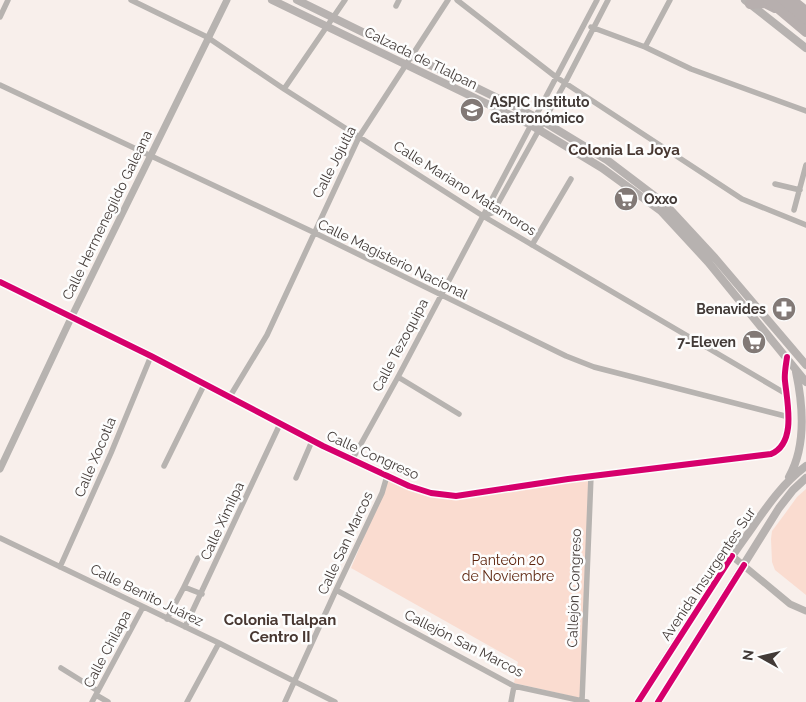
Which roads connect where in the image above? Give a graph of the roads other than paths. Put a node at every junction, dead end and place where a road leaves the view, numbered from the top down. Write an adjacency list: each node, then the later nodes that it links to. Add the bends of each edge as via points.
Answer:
1 (8, 0): 20 (street)
2 (131, 0): 28 (street, Calle Mariano Matamoros)
3 (227, 0): 28 (street, Calle Hermenegildo Galeana)
4 (272, 0): 24 (main road, Calzada de Tlalpan)
5 (297, 0): 21 (main road, Calzada de Tlalpan)
6 (345, 0): 21 (street)
7 (399, 0): 18 (street)
8 (448, 0): 31 (street, Calle Jojutla)
9 (457, 0): 33 (street)
10 (597, 0): 23 (street, Calle Tezoquipa)
11 (608, 0): 25 (street, Calle Tezoquipa)
12 (670, 0): 29 (street)
13 (768, 0): 27 (highway, bridge)
14 (779, 0): 22 (highway)
15 (784, 0): 22 (highway)
16 (794, 0): 19 (highway)
17 (748, 2): 26 (highway, via 772,6); 30 (main road)
18 (396, 6)
19 (806, 9)
20 (0, 16)
21 (333, 18): 24 (street); 31 (main road, Calzada de Tlalpan)
22 (806, 19)
23 (583, 26): 25 (street); 33 (street, Calle Tezoquipa)
24 (327, 27): 32 (main road, Calzada de Tlalpan); 36 (street)
25 (593, 28): 29 (street); 34 (street, Calle Tezoquipa)
26 (806, 28)
27 (806, 32)
28 (207, 37): 36 (street, Calle Mariano Matamoros); 43 (street, Calle Hermenegildo Galeana)
29 (645, 47): 37 (street, via 691,69)
30 (806, 48)
31 (412, 56): 32 (street, Calle Jojutla); 38 (main road, Calzada de Tlalpan)
32 (407, 66): 40 (main road, Calzada de Tlalpan); 42 (street, Calle Jojutla)
33 (556, 77): 34 (street); 38 (street, Calle Tezoquipa)
34 (565, 83): 39 (street, Calle Tezoquipa); 50 (street, via 742,198)
35 (0, 85): 43 (street, Calle Magisterio Nacional)
36 (284, 89): 42 (street, Calle Mariano Matamoros)
37 (806, 110)
38 (536, 117): 39 (main road, Calzada de Tlalpan); 40 (street, Calle Tezoquipa)
39 (544, 121): 41 (street, Calle Tezoquipa); 58 (main road, Calzada de Tlalpan, via 607,160 665,204)
40 (531, 125): 41 (main road, Calzada de Tlalpan); 49 (street, Calle Tezoquipa)
41 (539, 129): 49 (street, Calle Tezoquipa, via 496,207); 57 (main road, Calzada de Tlalpan, via 602,168 660,211 708,262)
42 (359, 137): 49 (street, Calle Mariano Matamoros); 51 (street, Calle Jojutla)
43 (150, 156): 51 (street, Calle Magisterio Nacional); 55 (street, Calle Hermenegildo Galeana)
44 (806, 165): 47 (street)
45 (571, 180): 52 (street)
46 (775, 184): 47 (street)
47 (800, 190): 48 (street)
48 (794, 210)
49 (484, 216): 52 (street, Calle Mariano Matamoros); 54 (street, Calle Tezoquipa)
50 (806, 225)
51 (313, 232): 54 (street, Calle Magisterio Nacional); 64 (street, Calle Jojutla, via 267,335)
52 (532, 245): 63 (street, Calle Mariano Matamoros)
53 (0, 282): 55 (street, Calle Congreso)
54 (440, 296): 60 (street, Calle Tezoquipa); 66 (street, Calle Magisterio Nacional, via 594,367)
55 (72, 316): 56 (street, Calle Congreso); 72 (street, Calle Hermenegildo Galeana)
56 (151, 356): 62 (street, Calle Congreso); 82 (street, Calle Xocotla)
57 (787, 357): 59 (main road, Calzada de Tlalpan); 63 (street, via 784,380)
58 (806, 365)
59 (795, 367): 61 (main road, Calzada de Tlalpan); 77 (main road, via 803,408 802,436 792,472)
60 (398, 377): 65 (street); 69 (street, Calle Tezoquipa)
61 (806, 382)
62 (204, 385): 64 (street, Calle Congreso); 70 (street)
63 (788, 395): 66 (street)
64 (229, 398): 67 (street, Calle Congreso)
65 (460, 414)
66 (789, 417): 74 (street, Calle Congreso, via 784,444 771,454)
67 (280, 424): 68 (street, Calle Congreso); 85 (street, Calle Ximilpa)
68 (312, 441): 69 (street, Calle Congreso); 75 (street)
69 (352, 460): 73 (street, Calle Congreso)
70 (164, 466)
71 (806, 466): 77 (main road, Avenida Insurgentes Sur)
72 (0, 469)
73 (387, 476): 74 (street, Calle Congreso, via 432,493 456,496); 84 (street, Calle San Marcos)
74 (591, 476): 101 (street, Callejón Congreso)
75 (296, 478)
76 (806, 478): 81 (main road, Avenida Insurgentes Sur, via 779,508)
77 (780, 490): 79 (main road, Avenida Insurgentes Sur)
78 (0, 538): 82 (street, Calle Benito Juárez)
79 (732, 556): 81 (street); 102 (main road, Avenida Insurgentes Sur)
80 (198, 558): 83 (street)
81 (744, 566): 87 (street, via 790,604); 103 (main road, Avenida Insurgentes Sur)
82 (60, 567): 86 (street, Calle Benito Juárez)
83 (184, 587): 85 (street); 88 (street)
84 (336, 590): 92 (street, Calle San Marcos); 93 (street, Callejón San Marcos)
85 (202, 594): 89 (street, Calle Ximilpa)
86 (143, 607): 88 (street, Calle Benito Juárez); 94 (street, Calle Chilapa)
87 (806, 611)
88 (167, 618): 89 (street, Calle Benito Juárez)
89 (185, 627): 90 (street, Calle Benito Juárez)
90 (218, 643): 92 (street, Calle Benito Juárez); 97 (street)
91 (61, 668): 94 (street)
92 (294, 681): 98 (street, Calle San Marcos); 99 (street, Calle Benito Juárez)
93 (514, 686): 100 (street); 101 (street, Callejón San Marcos)
94 (97, 693): 95 (street, Calle Chilapa); 96 (street)
95 (92, 702)
96 (108, 702)
97 (187, 702)
98 (286, 702)
99 (335, 702)
100 (510, 702)
101 (584, 702)
102 (638, 702)
103 (658, 702)

